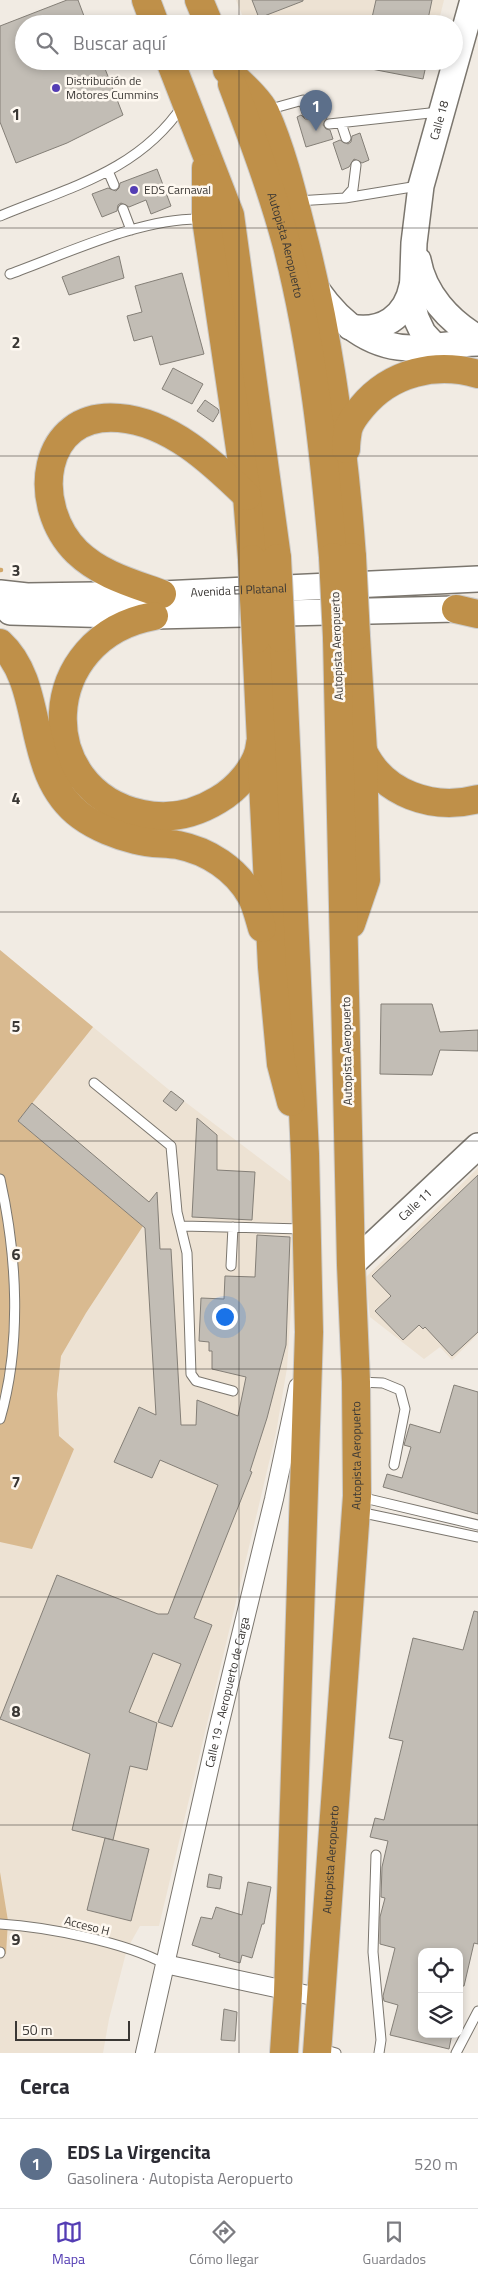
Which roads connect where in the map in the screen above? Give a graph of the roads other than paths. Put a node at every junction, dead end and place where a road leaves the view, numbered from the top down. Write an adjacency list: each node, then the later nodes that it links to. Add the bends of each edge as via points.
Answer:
1 (146, 0): 4 (highway)
2 (200, 0): 5 (highway)
3 (473, 0): 6 (main road, Calle 18)
4 (152, 15)
5 (206, 15)
6 (463, 36)
7 (174, 70): 11 (highway)
8 (227, 70): 40 (highway, Autopista Aeropuerto, via 266,176 298,294)
9 (229, 70): 12 (highway)
10 (454, 70): 13 (main road, Calle 18)
11 (186, 101): 18 (highway); 20 (lane, via 153,142)
12 (264, 110): 14 (lane, via 303,100); 24 (highway)
13 (442, 112): 15 (lane); 22 (main road, Calle 18)
14 (308, 113)
15 (341, 123): 16 (lane); 17 (lane)
16 (328, 124)
17 (346, 138)
18 (206, 149): 27 (highway); 41 (highway, via 230,215)
19 (356, 165): 23 (lane, via 353,188)
20 (108, 171): 21 (lane); 26 (lane)
21 (114, 186)
22 (421, 186): 23 (lane); 29 (main road, Calle 18)
23 (344, 198): 24 (lane)
24 (294, 201): 32 (highway)
25 (122, 209): 28 (lane)
26 (0, 216)
27 (206, 219): 28 (lane, via 185,218); 39 (highway)
28 (131, 230): 30 (lane)
29 (414, 242): 31 (main road, Calle 18); 34 (main road, Calle 18, via 419,268 430,292 445,313)
30 (10, 274)
31 (412, 286): 33 (main road, via 406,306 391,321 370,329); 36 (main road, Calle 18, via 416,318)
32 (317, 290): 33 (main road); 38 (highway)
33 (349, 327): 36 (main road, via 389,345)
34 (478, 338)
35 (478, 343): 36 (main road)
36 (434, 346)
37 (478, 374): 38 (highway, via 449,368 434,369 390,383 377,392 348,428)
38 (344, 458): 40 (highway)
39 (247, 496): 41 (highway); 44 (highway, via 195,449 140,421 99,418 65,436 54,453 48,472 50,507 57,522 77,551)
40 (343, 557): 47 (highway, Autopista Aeropuerto, bridge)
41 (264, 559): 48 (highway, bridge)
42 (478, 579): 44 (main road, Avenida El Platanal)
43 (0, 593): 44 (main road, Avenida El Platanal)
44 (158, 605): 45 (main road, Avenida El Platanal, via 21,613); 46 (main road, Avenida El Platanal); 50 (highway, via 104,636 87,651 70,677 63,722 70,752 85,779 108,800 136,812 167,816 197,811 224,796 246,774 260,747)
45 (0, 610)
46 (467, 611)
47 (347, 636): 51 (highway); 53 (highway, Autopista Aeropuerto)
48 (269, 639): 50 (highway); 57 (highway)
49 (0, 643): 54 (highway, via 13,658 23,679 46,768 59,795 81,816 106,829 136,840 180,846 232,870 252,897)
50 (261, 732): 54 (highway)
51 (363, 751): 52 (highway, via 377,773 412,797 439,803); 53 (highway, via 366,880)
52 (478, 799)
53 (345, 939): 62 (highway, Autopista Aeropuerto)
54 (272, 967): 57 (highway, via 281,1064)
55 (94, 1083): 59 (lane, via 171,1146 177,1212)
56 (478, 1146): 62 (main road, Calle 11)
57 (305, 1154): 61 (highway)
58 (0, 1179): 67 (lane, via 10,1224 14,1292 8,1391)
59 (182, 1226): 60 (lane); 66 (lane, via 187,1253 192,1378)
60 (233, 1228): 61 (lane); 63 (lane)
61 (306, 1229): 64 (highway)
62 (351, 1265): 65 (highway, Autopista Aeropuerto)
63 (231, 1266)
64 (309, 1332): 74 (street, Calle 19 - Aeropuerto de Carga, via 274,1499); 75 (highway)
65 (356, 1382): 68 (lane, via 383,1383 400,1390 405,1409); 69 (highway, Autopista Aeropuerto)
66 (233, 1390)
67 (0, 1419)
68 (394, 1464)
69 (356, 1504): 70 (lane); 71 (lane); 76 (highway, Autopista Aeropuerto)
70 (478, 1525)
71 (478, 1537)
72 (376, 1855): 81 (lane, via 372,1928 381,2040)
73 (0, 1924): 74 (lane, Acceso H, via 34,1926 127,1949)
74 (165, 1964): 75 (street); 79 (street, Calle 19 - Aeropuerto de Carga)
75 (288, 1993): 76 (street); 80 (highway)
76 (322, 1998): 78 (highway, Autopista Aeropuerto)
77 (478, 2011): 82 (lane)
78 (324, 2051)
79 (145, 2053)
80 (284, 2053)
81 (379, 2053)
82 (456, 2053)

